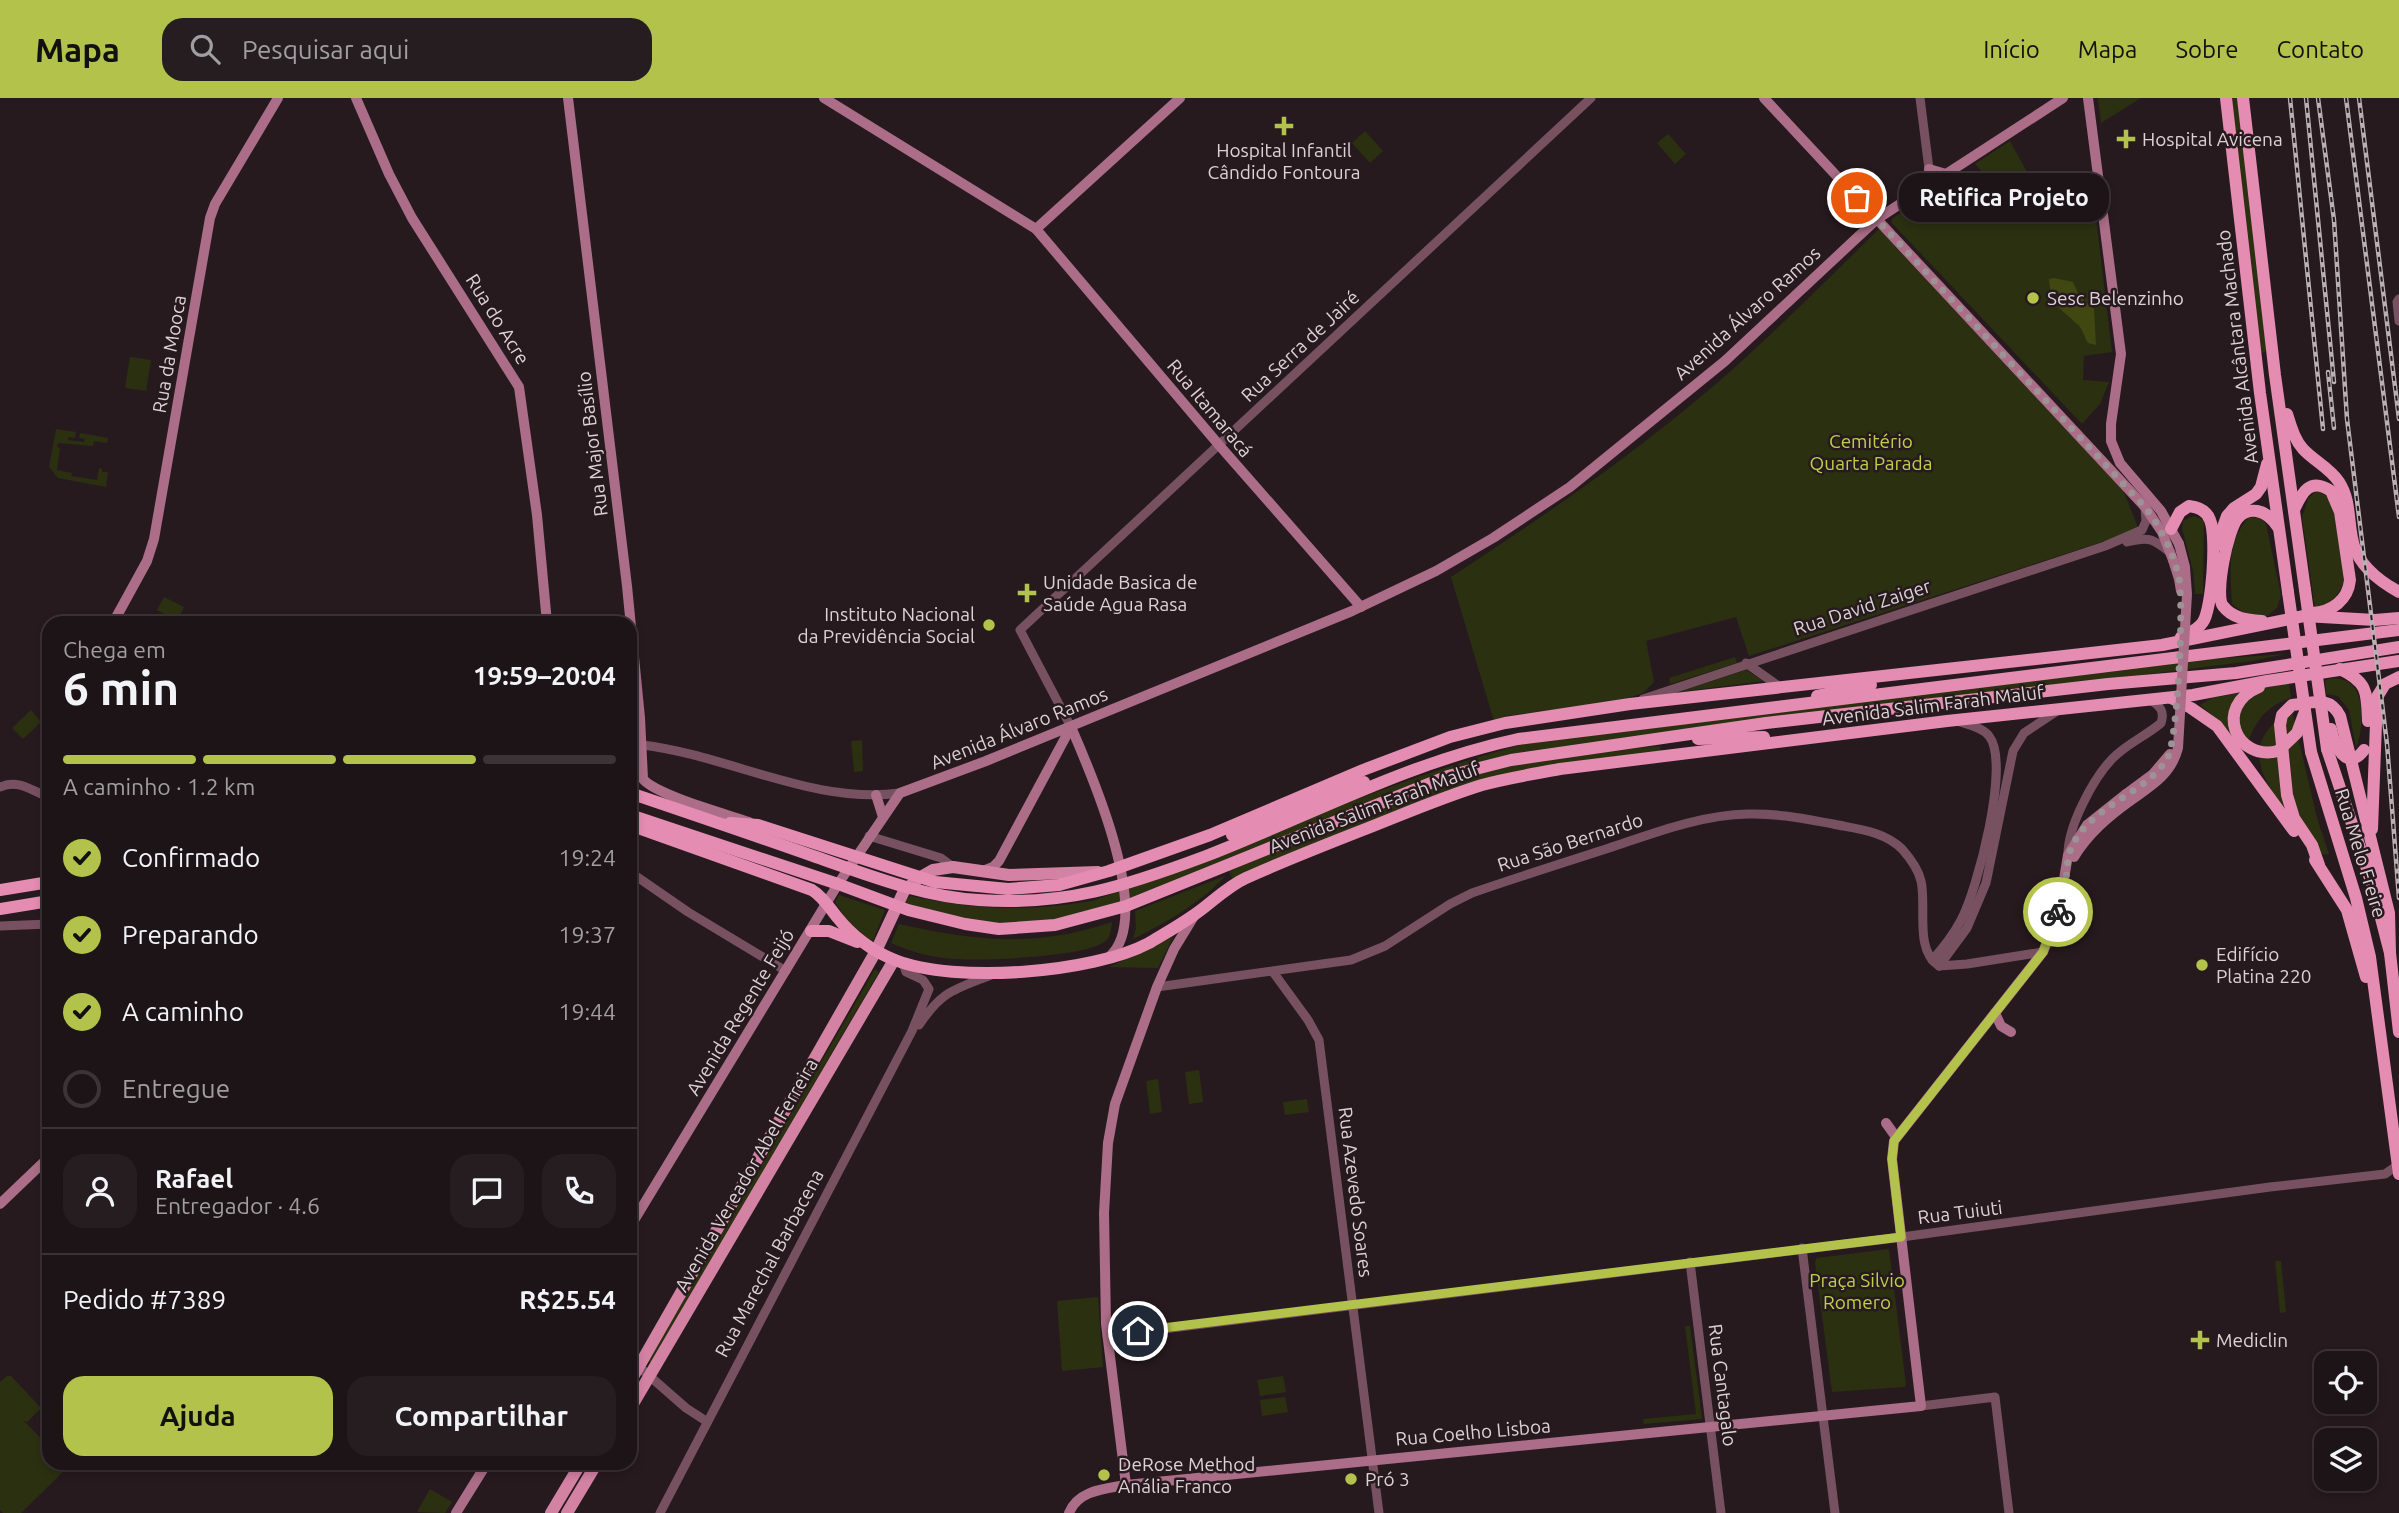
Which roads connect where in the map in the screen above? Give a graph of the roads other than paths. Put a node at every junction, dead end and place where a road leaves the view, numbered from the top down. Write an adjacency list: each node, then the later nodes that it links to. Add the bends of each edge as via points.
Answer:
1 (278, 98): 32 (main road, Rua da Mooca, via 213,207 155,540)
2 (356, 98): 33 (main road, Rua do Acre, via 412,218 519,387)
3 (568, 98): 34 (main road, Rua Major Basílio)
4 (824, 98): 17 (main road, Rua Itamaracá)
5 (1180, 98): 17 (main road)
6 (1591, 98): 21 (street, Rua Serra de Jairé)
7 (1764, 98): 16 (main road)
8 (1920, 98): 13 (street)
9 (2063, 98): 14 (main road, Avenida Álvaro Ramos)
10 (2088, 98): 25 (main road, via 2122,354 2111,441 2120,463)
11 (2226, 98): 22 (highway, Avenida Alcântara Machado)
12 (2243, 98): 20 (highway, Avenida Alcântara Machado)
13 (1929, 169): 14 (main road); 15 (street)
14 (1946, 174): 15 (main road, Avenida Álvaro Ramos)
15 (1923, 189): 16 (main road, Avenida Álvaro Ramos)
16 (1877, 219): 23 (main road); 31 (main road, Avenida Álvaro Ramos, via 1725,361 1570,487 1452,562)
17 (1036, 229): 21 (main road, Rua Itamaracá)
18 (2399, 299): 19 (street)
19 (2399, 321)
20 (2275, 375): 24 (highway, Avenida Alcântara Machado); 30 (highway, via 2293,434 2344,492 2358,556)
21 (1219, 445): 31 (main road, Rua Itamaracá); 59 (street, Rua Serra de Jairé, via 1020,631)
22 (2268, 454): 26 (highway, Avenida Alcântara Machado); 29 (highway, via 2261,487 2227,516)
23 (2145, 507): 27 (street, Rua David Zaiger, via 2142,530); 28 (main road)
24 (2294, 510): 35 (highway, via 2308,488 2319,485 2331,491 2340,512 2350,580 2342,601); 47 (highway, Avenida Alcântara Machado, bridge)
25 (2171, 529): 29 (highway, via 2182,509 2201,509 2210,519); 72 (main road, bridge, via 2179,544 2188,594 2178,748 2164,775)
26 (2280, 530): 37 (highway, via 2262,512 2249,511 2236,519 2220,585 2220,601 2228,612); 57 (highway, Avenida Alcântara Machado, bridge)
27 (2105, 546): 28 (street, Rua David Zaiger, via 2150,538); 41 (street, Rua David Zaiger)
28 (2172, 557): 72 (main road, bridge, via 2181,607 2172,746 2165,762)
29 (2214, 558): 39 (highway, via 2202,625)
30 (2399, 592)
31 (1361, 607): 59 (main road, Avenida Álvaro Ramos)
32 (117, 616)
33 (546, 616)
34 (629, 616)
35 (2304, 616): 36 (highway, Avenida Salim Farah Maluf); 37 (highway, Avenida Salim Farah Maluf)
36 (2399, 618)
37 (2270, 622): 39 (highway, Avenida Salim Farah Maluf)
38 (2399, 630): 54 (highway, Avenida Salim Farah Maluf)
39 (2162, 645): 46 (highway, Avenida Salim Farah Maluf)
40 (2399, 647): 62 (highway, Avenida Salim Farah Maluf, via 2235,673 1981,697)
41 (1769, 656): 43 (street, Rua David Zaiger); 50 (street, via 1767,668)
42 (2393, 662): 44 (highway); 45 (highway, Avenida Salim Farah Maluf)
43 (1746, 663): 50 (street); 55 (street, Rua David Zaiger)
44 (2399, 668)
45 (2340, 669): 47 (highway, bridge, via 2357,679 2367,694 2367,737 2357,757 2337,750); 49 (highway, Avenida Salim Farah Maluf)
46 (1933, 670): 50 (highway, Avenida Salim Farah Maluf); 54 (highway, via 1908,679 1826,692)
47 (2316, 675): 107 (highway, Rua Melo Freire, bridge, via 2327,749)
48 (2399, 677): 80 (highway, via 2385,684 2377,697)
49 (2267, 681): 52 (highway, Avenida Salim Farah Maluf); 57 (highway, bridge, via 2245,693 2236,706 2233,724 2249,748 2278,751 2297,733)
50 (1775, 683): 55 (highway, Avenida Salim Farah Maluf)
51 (637, 697): 63 (main road, Rua Major Basílio)
52 (2170, 698): 53 (highway, Avenida Salim Farah Maluf); 83 (highway, via 2217,726)
53 (2148, 700): 56 (highway, Avenida Salim Farah Maluf); 81 (street, via 2160,707 2162,720 2111,760 2081,808)
54 (1808, 703): 65 (highway, Avenida Salim Farah Maluf, via 1534,737 1479,748)
55 (1630, 704): 78 (highway, Avenida Salim Farah Maluf, via 1505,723 1450,737)
56 (2061, 709): 58 (highway, Avenida Salim Farah Maluf); 88 (street, via 2024,733 2013,751)
57 (2305, 713): 115 (highway, Rua Melo Freire, bridge, via 2311,752 2356,898)
58 (1955, 720): 60 (highway, Avenida Salim Farah Maluf); 88 (street, via 1989,736 1997,753)
59 (1071, 727): 61 (main road, Avenida Álvaro Ramos); 64 (main road); 86 (main road)
60 (1864, 731): 62 (highway); 101 (highway, Avenida Salim Farah Maluf, via 1560,769 1483,785 1243,879)
61 (1043, 737): 64 (main road, via 1053,747); 68 (main road, Avenida Álvaro Ramos)
62 (1624, 743): 99 (highway, Avenida Salim Farah Maluf, via 1459,772)
63 (642, 745): 66 (main road, Rua Major Basílio, via 642,775); 71 (street, Avenida Álvaro Ramos, via 821,789)
64 (1054, 758): 87 (main road, via 999,861)
65 (1410, 771): 78 (highway, via 1398,768 1224,838); 93 (highway, Avenida Salim Farah Maluf)
66 (647, 784): 76 (main road, Avenida Salim Farah Maluf)
67 (0, 787): 69 (street, via 20,784)
68 (900, 793): 71 (street, Avenida Álvaro Ramos); 74 (main road, Avenida Regente Feijó)
69 (42, 794)
70 (637, 795): 75 (highway)
71 (876, 795): 74 (main road)
72 (2128, 797): 81 (main road, via 2087,825); 85 (main road, via 2089,836)
73 (637, 817): 92 (highway, Avenida Salim Farah Maluf)
74 (883, 817): 79 (main road, Avenida Regente Feijó)
75 (712, 821): 76 (highway, Avenida Salim Farah Maluf); 82 (highway)
76 (758, 825): 82 (highway, Avenida Salim Farah Maluf)
77 (637, 829): 97 (highway, Avenida Salim Farah Maluf, via 805,887)
78 (1210, 835): 86 (highway, Avenida Salim Farah Maluf)
79 (869, 836): 82 (main road, Avenida Regente Feijó); 84 (street, via 941,858)
80 (2372, 840): 83 (highway, via 2337,710 2327,702 2292,705 2280,725 2287,795); 107 (highway, via 2389,913)
81 (2068, 855): 85 (main road)
82 (852, 863): 90 (highway, Avenida Salim Farah Maluf); 92 (main road, Avenida Regente Feijó); 94 (highway, Avenida Salim Farah Maluf)
83 (2319, 865): 115 (highway, via 2347,910 2368,983)
84 (953, 867): 87 (main road); 90 (main road)
85 (2067, 868): 106 (main road, via 2058,915)
86 (1116, 869): 87 (main road, via 1009,875); 90 (highway, Avenida Salim Farah Maluf, via 1059,885 1008,889); 93 (main road)
87 (981, 872)
88 (1984, 873): 109 (street)
89 (637, 877): 111 (street)
90 (919, 878): 94 (main road)
91 (42, 883): 95 (highway)
92 (838, 884): 97 (main road, Avenida Regente Feijó); 98 (highway, Avenida Salim Farah Maluf)
93 (1124, 886): 94 (highway, Avenida Salim Farah Maluf, via 1024,902 977,900); 99 (main road)
94 (907, 887): 98 (main road, Avenida Vereador Abel Ferreira)
95 (0, 890)
96 (42, 902): 100 (highway)
97 (827, 903): 104 (main road, Avenida Regente Feijó); 105 (highway, Avenida Salim Farah Maluf, via 844,926)
98 (897, 906): 99 (highway, Avenida Salim Farah Maluf, via 999,929 1055,925); 105 (main road, Avenida Vereador Abel Ferreira)
99 (1126, 906): 108 (main road, via 1122,941)
100 (0, 909)
101 (1195, 914): 108 (highway, Avenida Salim Farah Maluf, via 1148,943); 114 (main road)
102 (42, 924): 103 (street)
103 (0, 926)
104 (810, 931): 105 (highway, via 829,930); 111 (main road, Avenida Regente Feijó)
105 (871, 949): 110 (highway, Avenida Salim Farah Maluf); 131 (main road, Avenida Vereador Abel Ferreira)
106 (2043, 952): 109 (street, via 1956,965); 116 (main road)
107 (2390, 953): 119 (highway, Rua Melo Freire)
108 (1107, 959): 112 (highway, Avenida Salim Farah Maluf)
109 (1939, 959): 113 (street, Rua São Bernardo, via 1927,947 1918,871 1895,843 1877,833 1751,814 1684,824 1472,893 1361,957)
110 (899, 961): 112 (highway, Avenida Salim Farah Maluf, via 937,971); 117 (street, Rua Marechal Barbacena, via 929,989); 133 (main road, Avenida Vereador Abel Ferreira)
111 (786, 971): 125 (main road, Avenida Regente Feijó)
112 (999, 972): 117 (street, Rua Marechal Barbacena, via 939,999)
113 (1273, 972): 114 (street, Rua São Bernardo); 129 (street, Rua Azevedo Soares, via 1319,1040)
114 (1157, 987): 130 (main road, via 1109,1132 1104,1213)
115 (2375, 991): 123 (highway, Rua Melo Freire)
116 (1995, 1013): 118 (main road, via 2001,1026); 121 (main road)
117 (912, 1031): 137 (street, Rua Marechal Barbacena)
118 (2011, 1032)
119 (2399, 1032)
120 (1886, 1123): 121 (main road)
121 (1896, 1137): 126 (main road, via 1891,1152)
122 (42, 1164): 124 (main road)
123 (2398, 1169): 126 (street, Rua Tuiuti)
124 (0, 1204)
125 (637, 1216)
126 (1901, 1237): 127 (street, Rua Tuiuti); 135 (main road)
127 (1802, 1248): 128 (street, Rua Tuiuti); 136 (street)
128 (1690, 1262): 129 (street, Rua Tuiuti); 138 (street, Rua Cantagalo)
129 (1353, 1305): 130 (street, Rua Tuiuti); 139 (street, Rua Azevedo Soares)
130 (1107, 1335): 143 (main road)
131 (637, 1358)
132 (637, 1365): 133 (street)
133 (650, 1376): 134 (main road, Avenida Vereador Abel Ferreira); 137 (street)
134 (637, 1397)
135 (1921, 1406): 136 (main road); 152 (street, via 1995,1397)
136 (1823, 1415): 138 (main road, Rua Coelho Lisboa); 151 (street)
137 (706, 1420): 147 (street, Rua Marechal Barbacena)
138 (1711, 1426): 139 (main road, Rua Coelho Lisboa); 150 (street, Rua Cantagalo)
139 (1373, 1459): 143 (main road, Rua Coelho Lisboa); 149 (street, Rua Azevedo Soares)
140 (482, 1470): 144 (main road)
141 (577, 1470): 145 (main road)
142 (593, 1470): 146 (main road)
143 (1126, 1485): 148 (main road, Rua Coelho Lisboa, via 1088,1493)
144 (457, 1513)
145 (551, 1513)
146 (567, 1513)
147 (660, 1513)
148 (1069, 1513)
149 (1380, 1513)
150 (1721, 1513)
151 (1835, 1513)
152 (2010, 1513)

